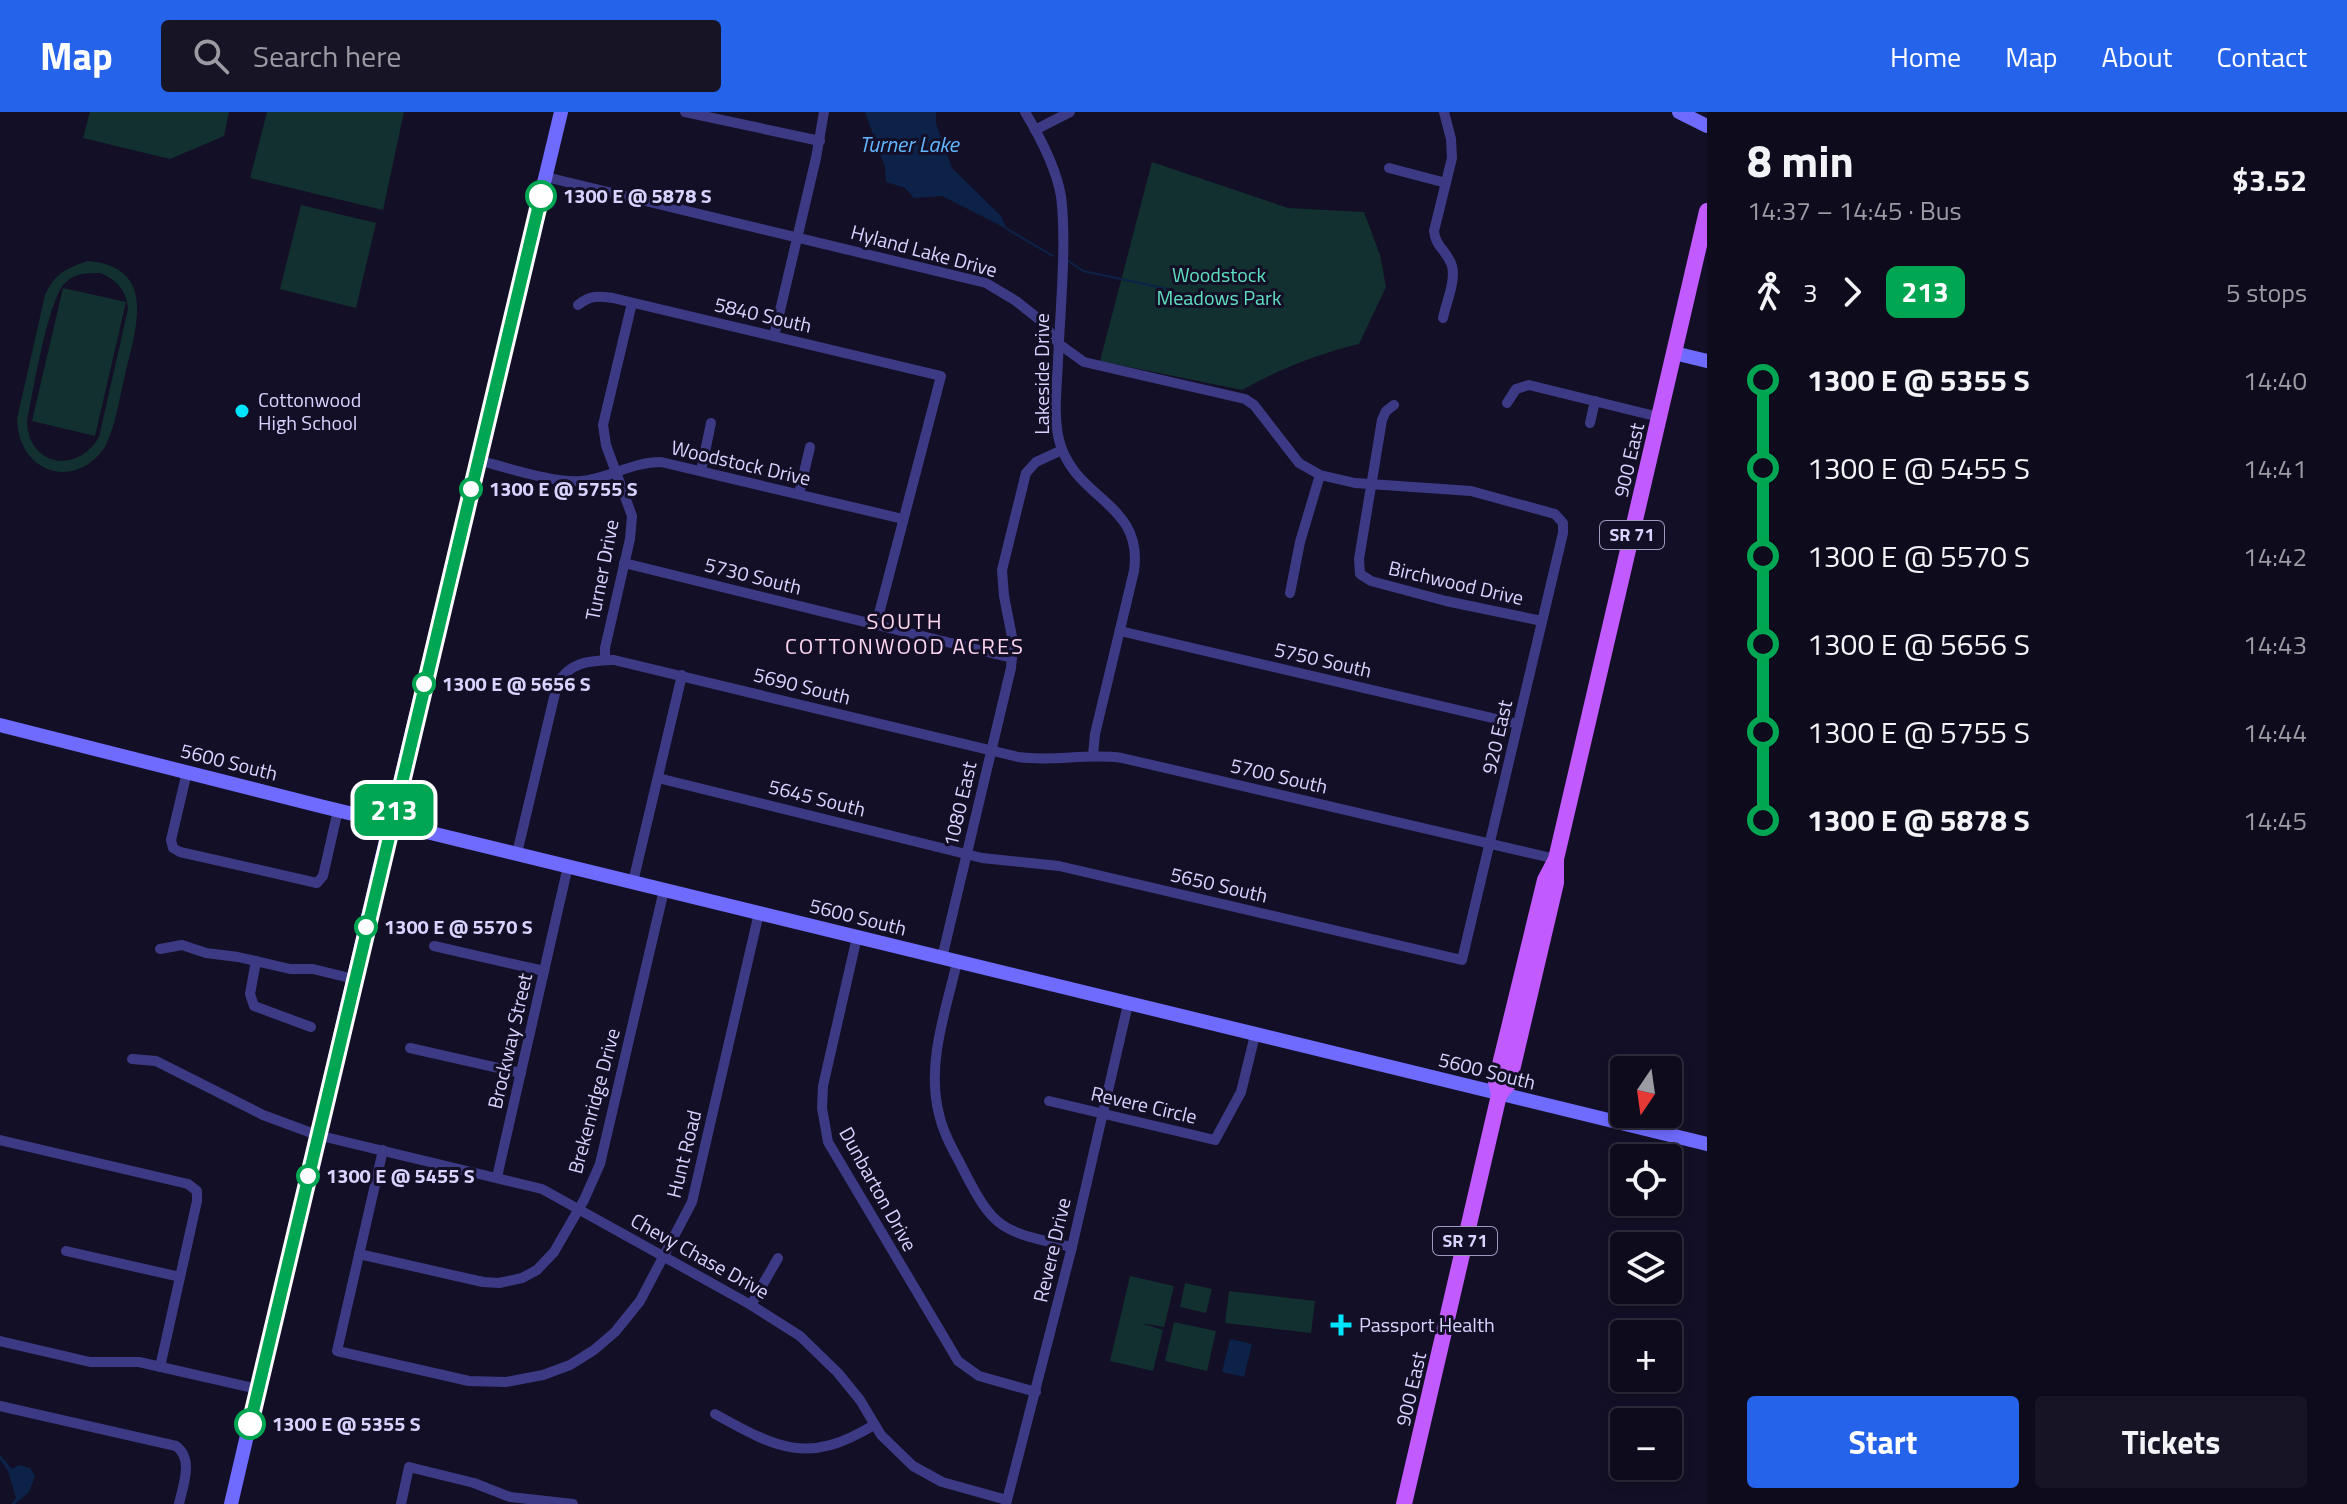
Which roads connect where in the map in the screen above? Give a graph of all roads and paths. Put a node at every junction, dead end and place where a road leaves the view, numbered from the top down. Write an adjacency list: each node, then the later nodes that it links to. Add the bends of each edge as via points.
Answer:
1 (561, 112): 13 (main road)
2 (685, 112): 8 (street)
3 (824, 112): 11 (street)
4 (1025, 112): 10 (street, Lakeside Drive)
5 (1070, 112): 10 (street)
6 (1444, 112): 14 (street, via 1452,152)
7 (1679, 112): 9 (main road)
8 (720, 115): 11 (street)
9 (1707, 126)
10 (1035, 130): 21 (street, Lakeside Drive, via 1060,193)
11 (820, 141): 16 (street)
12 (1389, 168): 14 (street)
13 (546, 177): 16 (street, Hyland Lake Drive); 32 (main road)
14 (1446, 183): 19 (street, via 1434,231 1452,270)
15 (1707, 211): 22 (main road, 900 East / SR 71)
16 (797, 237): 20 (street); 21 (street, Hyland Lake Drive, via 986,283 1029,311)
17 (632, 303): 18 (street, 5840 South, via 597,296); 20 (street, 5840 South); 34 (street, Turner Drive, via 603,425)
18 (578, 305)
19 (1443, 318)
20 (774, 336): 38 (street, 5840 South, via 941,376)
21 (1059, 344): 31 (street, Lakeside Drive, via 1056,414); 35 (street, Hyland Lake Drive, via 1084,362 1245,399 1299,463)
22 (1674, 353): 23 (main road); 27 (main road, 900 East / SR 71)
23 (1707, 361)
24 (1595, 401): 25 (street, via 1529,385 1516,389); 27 (street); 29 (street)
25 (1507, 403)
26 (1394, 405): 36 (street, via 1382,420)
27 (1659, 417): 59 (main road, 900 East / SR 71)
28 (711, 423): 33 (street)
29 (1590, 423)
30 (810, 447): 37 (street)
31 (1062, 450): 44 (street, Lakeside Drive, via 1087,487 1117,512 1132,534 1135,560); 45 (street, 1080 East, via 1026,473 1004,557 1002,583)
32 (478, 460): 34 (street, Woodstock Drive, via 564,481); 55 (main road)
33 (701, 471): 34 (street, Woodstock Drive, via 651,462); 37 (street, Woodstock Drive)
34 (616, 472): 40 (street, Turner Drive, via 632,516)
35 (1320, 475): 36 (street, Hyland Lake Drive); 41 (street)
36 (1372, 484): 39 (street, Hyland Lake Drive, via 1471,491 1555,514); 42 (street, Birchwood Drive, via 1359,559 1363,577)
37 (799, 494): 38 (street, Woodstock Drive)
38 (903, 519): 43 (street)
39 (1563, 523): 42 (street, 920 East)
40 (624, 563): 43 (street, 5730 South); 46 (street, Turner Drive)
41 (1290, 593)
42 (1542, 621): 48 (street, 920 East)
43 (876, 625): 45 (street, 5730 South)
44 (1120, 631): 48 (street, 5750 South); 51 (street, Lakeside Drive)
45 (1012, 658): 50 (street, 1080 East)
46 (605, 660): 47 (street, 5690 South); 57 (street, via 577,664 557,685)
47 (682, 675): 50 (street, 5690 South); 53 (street)
48 (1518, 724): 56 (street, 920 East)
49 (0, 725): 52 (main road, 5600 South)
50 (991, 751): 51 (street, 5700 South, via 1035,760); 58 (street, 1080 East)
51 (1093, 755): 56 (street, 5700 South)
52 (187, 772): 54 (main road, 5600 South); 54 (street, via 173,848 317,883)
53 (658, 778): 58 (street, 5645 South); 61 (street)
54 (338, 810): 55 (main road, 5600 South)
55 (391, 823): 57 (main road, 5600 South); 71 (main road)
56 (1489, 844): 59 (street, 5700 South); 68 (street, 920 East)
57 (517, 853): 60 (main road, 5600 South)
58 (967, 854): 67 (street, 1080 East); 68 (street, 5650 South, via 1059,866)
59 (1556, 859): 78 (main road, 900 East / SR 71, via 1556,883 1509,1083)
60 (568, 866): 61 (main road, 5600 South); 70 (street, Brockway Street)
61 (633, 882): 62 (main road, 5600 South)
62 (664, 890): 63 (main road, 5600 South); 86 (street, Brekenridge Drive, via 603,1151)
63 (759, 913): 64 (main road, 5600 South); 90 (street, Hunt Road, via 692,1202)
64 (857, 937): 67 (main road, 5600 South); 97 (street, Dunbarton Drive, via 823,1086 828,1142 958,1361 979,1376)
65 (434, 946): 70 (street)
66 (160, 949): 69 (street, via 182,945)
67 (949, 960): 72 (main road, 5600 South); 87 (street, 1080 East, via 935,1062 937,1104 946,1135 979,1201 994,1219 1020,1235)
68 (1462, 960)
69 (256, 961): 71 (street); 73 (street, via 252,1003)
70 (544, 971): 77 (street, Brockway Street)
71 (354, 979): 81 (main road)
72 (1128, 1004): 74 (main road, 5600 South); 80 (street, Revere Drive)
73 (311, 1027)
74 (1255, 1035): 78 (main road, 5600 South); 80 (street, Revere Circle, via 1241,1092 1215,1140)
75 (410, 1048): 77 (street)
76 (132, 1059): 81 (street, Chevy Chase Drive, via 156,1061 263,1115)
77 (521, 1073): 85 (street, Brockway Street)
78 (1499, 1095): 83 (main road, 5600 South); 107 (main road, 900 East / SR 71)
79 (1049, 1101): 80 (street, Revere Circle)
80 (1102, 1114): 87 (street, Revere Drive)
81 (317, 1135): 84 (street, Chevy Chase Drive); 96 (main road)
82 (0, 1140): 92 (street, via 188,1184 197,1191 197,1201)
83 (1707, 1144)
84 (383, 1150): 85 (street, Chevy Chase Drive); 89 (street)
85 (497, 1177): 86 (street, Chevy Chase Drive, via 535,1186)
86 (578, 1209): 89 (street, Brekenridge Drive, via 549,1258 530,1274 507,1282 483,1282); 90 (street, Chevy Chase Drive)
87 (1072, 1247): 97 (street, Revere Drive)
88 (66, 1251): 92 (street)
89 (359, 1254): 90 (street, Hunt Road, via 337,1351 469,1381 506,1382 543,1375 582,1358 615,1332)
90 (665, 1257): 93 (street, Chevy Chase Drive)
91 (778, 1258): 93 (street)
92 (180, 1277): 95 (street)
93 (751, 1305): 100 (street, Chevy Chase Drive, via 826,1360)
94 (0, 1341): 95 (street, via 85,1361)
95 (160, 1367): 96 (street)
96 (258, 1389): 104 (main road)
97 (1036, 1392): 102 (street, Revere Drive)
98 (0, 1406): 103 (street, via 176,1446 186,1464)
99 (715, 1414): 100 (street, via 769,1443 800,1449 842,1442)
100 (874, 1425): 102 (street, Chevy Chase Drive, via 895,1452 922,1472)
101 (509, 1500): 105 (street, via 474,1483 409,1467); 106 (street)
102 (1007, 1502)
103 (179, 1504)
104 (231, 1504)
105 (401, 1504)
106 (573, 1504)
107 (1404, 1504)

